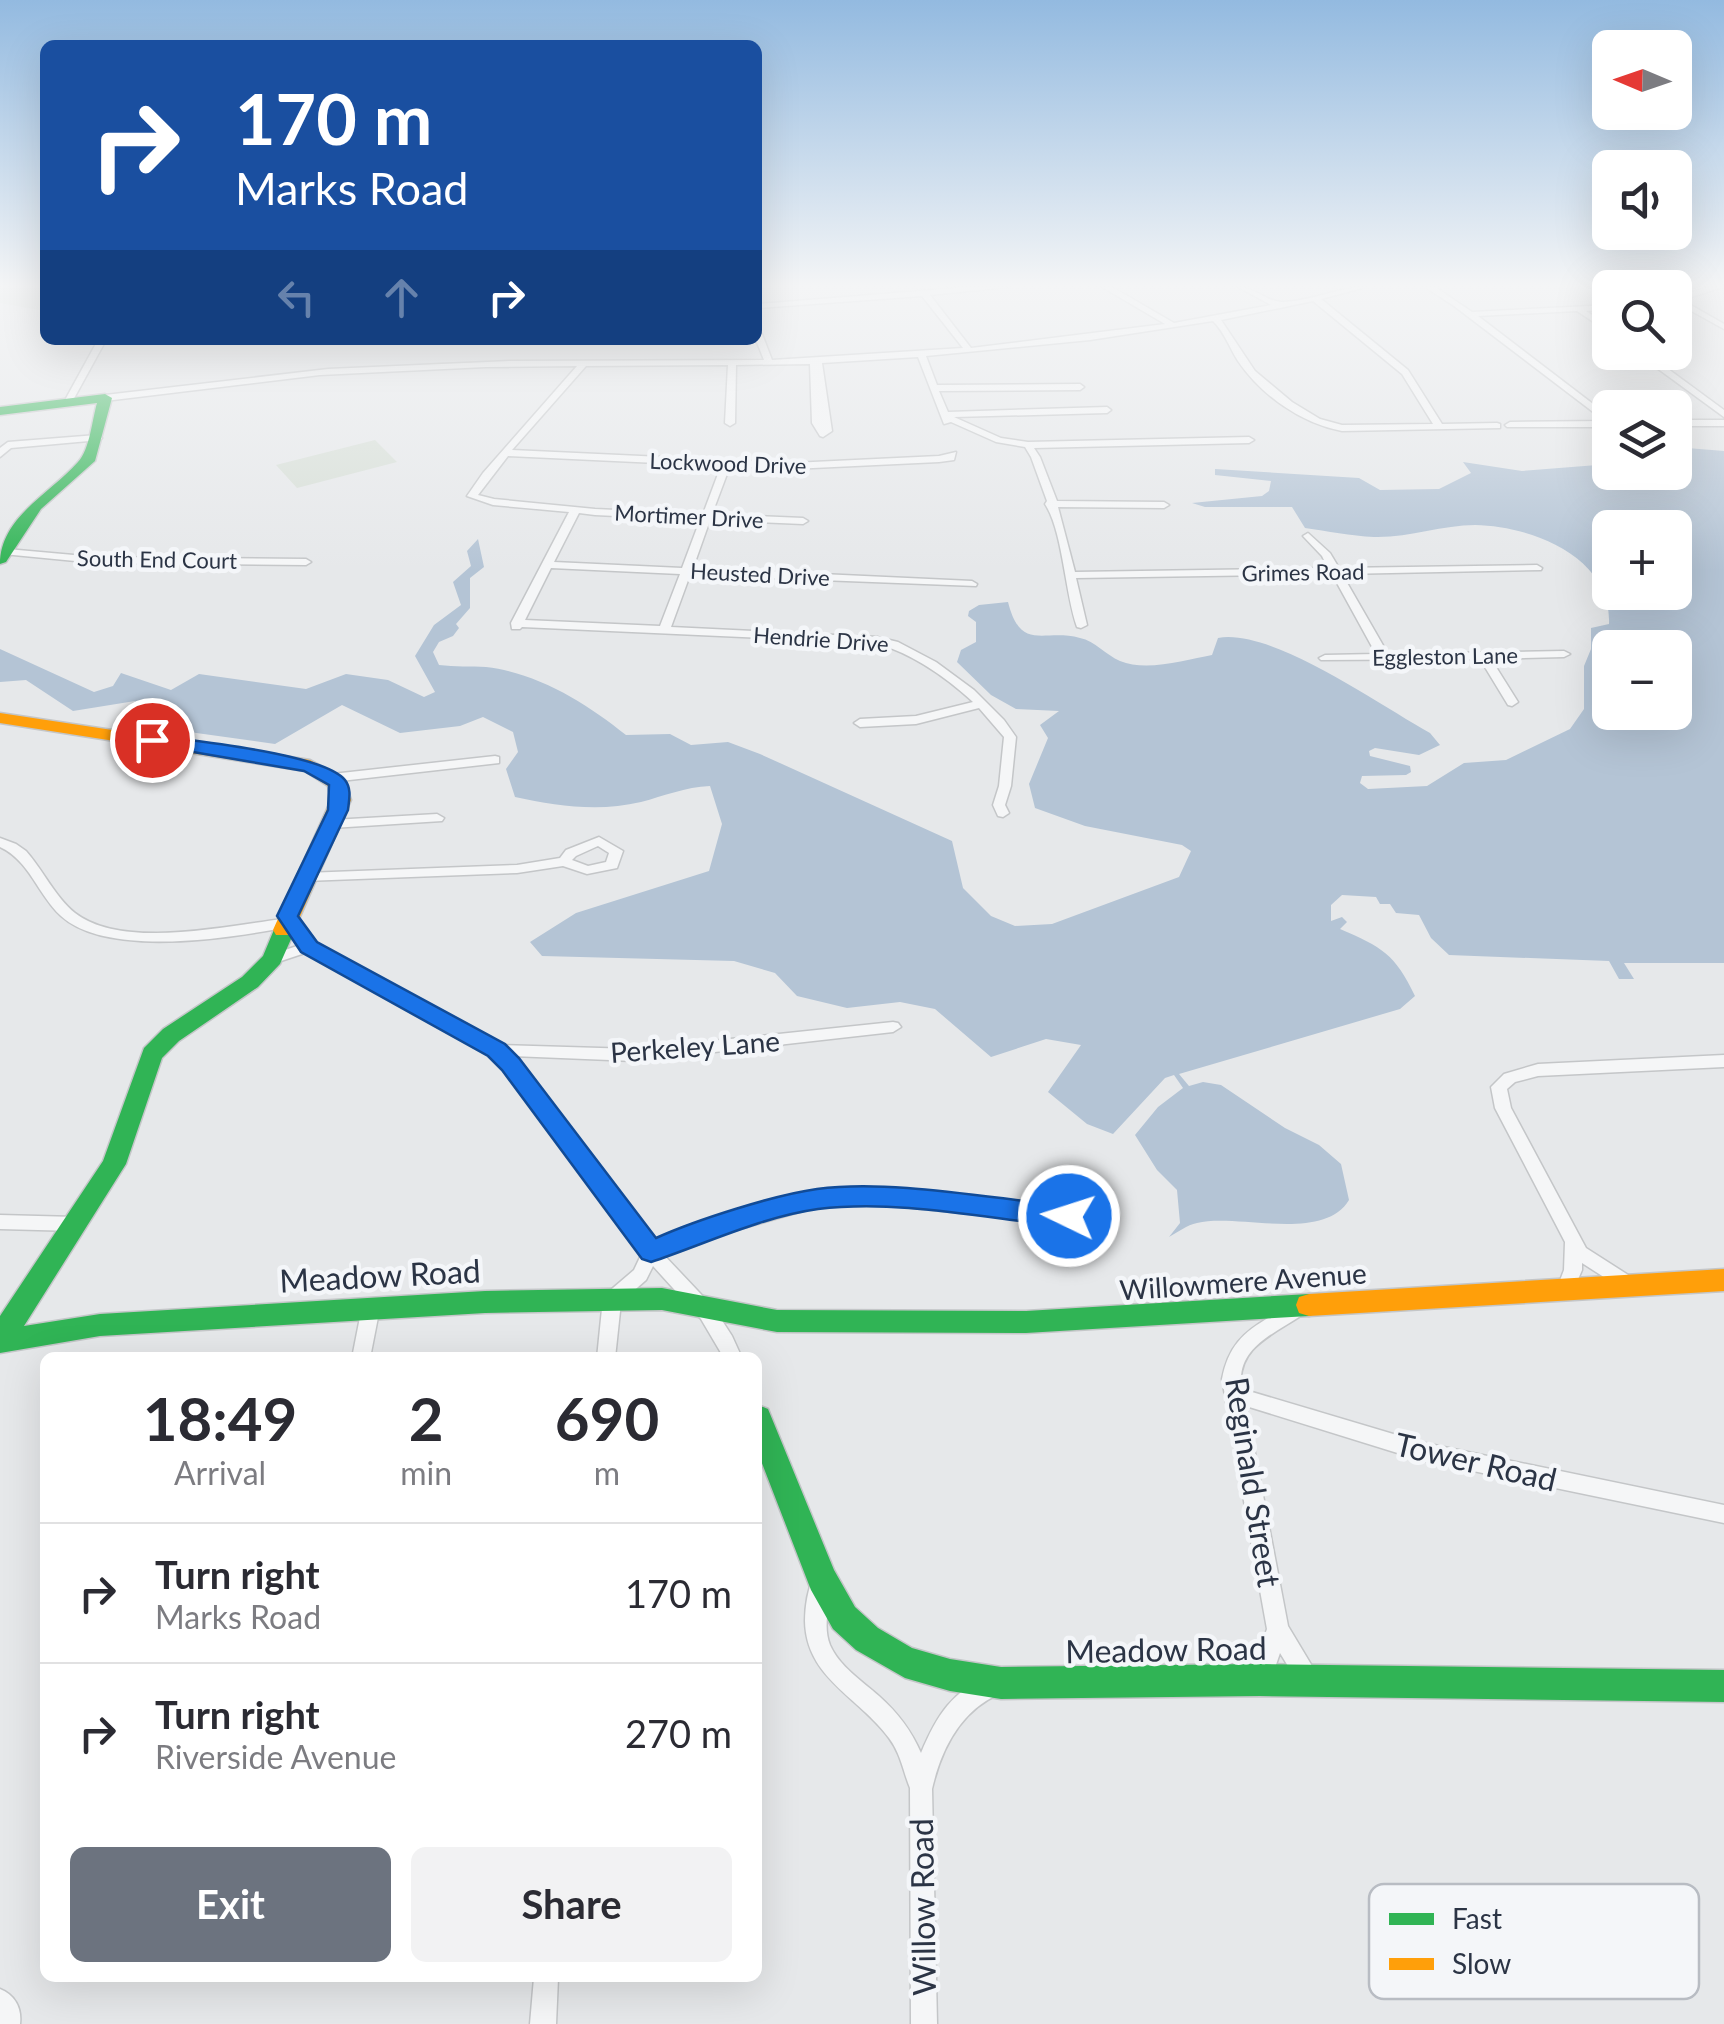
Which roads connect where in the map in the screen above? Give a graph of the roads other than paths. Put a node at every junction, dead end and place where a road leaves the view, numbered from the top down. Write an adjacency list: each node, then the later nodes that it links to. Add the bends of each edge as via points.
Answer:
1 (79, 381): 15 (street)
2 (248, 381): 14 (street)
3 (568, 381): 31 (street)
4 (731, 381): 21 (street)
5 (815, 381): 6 (street, via 817,423 824,434)
6 (820, 381)
7 (933, 381): 13 (street)
8 (1264, 381): 26 (street, via 1313,422 1342,428)
9 (1411, 381): 26 (street)
10 (1557, 381): 16 (street)
11 (1679, 381): 19 (street)
12 (1080, 387): 13 (street)
13 (936, 388): 20 (street)
14 (105, 398): 15 (street); 28 (street)
15 (68, 402): 18 (street)
16 (1592, 409)
17 (1107, 410): 20 (street)
18 (0, 411)
19 (1724, 414)
20 (947, 417): 30 (street, via 999,440)
21 (730, 423)
22 (1592, 423): 25 (street)
23 (1692, 423): 24 (street)
24 (1724, 423)
25 (1510, 425)
26 (1439, 426): 27 (street)
27 (1497, 426)
28 (96, 438): 32 (street, via 8,445); 41 (street, via 87,463 36,506)
29 (1249, 440): 30 (street)
30 (1028, 444): 35 (street)
31 (506, 453): 34 (street, Lockwood Drive); 37 (street, Mortimer Drive, via 472,496)
32 (0, 454)
33 (952, 456): 34 (street, Lockwood Drive, via 812,466)
34 (726, 464): 38 (street)
35 (1050, 504): 36 (street); 47 (street)
36 (1164, 505)
37 (576, 510): 38 (street, Mortimer Drive); 43 (street)
38 (704, 517): 39 (street, Mortimer Drive); 45 (street)
39 (803, 521)
40 (1308, 536): 46 (street)
41 (4, 555): 42 (street, South End Court)
42 (306, 562)
43 (548, 564): 45 (street, Heusted Drive); 50 (street, Hendrie Drive, via 516,625)
44 (1537, 568): 46 (street, Grimes Road)
45 (685, 571): 48 (street, Heusted Drive); 50 (street)
46 (1335, 571): 47 (street, Grimes Road); 53 (street)
47 (1070, 575): 49 (street)
48 (972, 584)
49 (1082, 625)
50 (665, 629): 56 (street, Hendrie Drive, via 892,642)
51 (1564, 654): 52 (street, Eggleston Lane)
52 (1483, 655): 53 (street, Eggleston Lane); 55 (street)
53 (1384, 657): 54 (street, Eggleston Lane)
54 (1325, 658)
55 (1512, 702)
56 (981, 704): 58 (street, via 916,720); 61 (street, Hendrie Drive, via 1012,743)
57 (0, 718): 60 (street, via 310,766)
58 (860, 723)
59 (494, 760): 60 (street)
60 (332, 778): 64 (street, via 340,793)
61 (1003, 813)
62 (437, 818): 64 (street)
63 (0, 824): 65 (street)
64 (332, 824): 68 (street)
65 (0, 833)
66 (0, 842): 69 (street, via 13,847 67,914 90,929 150,935)
67 (564, 862): 68 (street)
68 (305, 878): 69 (street)
69 (286, 920): 70 (street); 71 (street)
70 (309, 947): 71 (street); 73 (street)
71 (272, 959): 77 (street, via 152,1054 124,1144)
72 (893, 1028): 73 (street, Perkeley Lane, via 661,1053)
73 (496, 1050): 79 (street)
74 (1724, 1060): 78 (street, via 1538,1070 1501,1083 1503,1108)
75 (1069, 1216): 79 (street, via 899,1199 817,1200)
76 (0, 1222): 77 (street)
77 (76, 1224): 87 (street)
78 (1572, 1240): 81 (street, via 1590,1262); 82 (street, via 1573,1270)
79 (651, 1252): 83 (street, via 640,1276); 85 (street)
80 (1724, 1280): 81 (street, Willowmere Avenue)
81 (1633, 1287): 82 (street, Willowmere Avenue)
82 (1565, 1291): 86 (street, Willowmere Avenue)
83 (612, 1299): 84 (street, Meadow Road); 85 (street, Meadow Road); 89 (street)
84 (371, 1307): 87 (street, Meadow Road, via 100,1325); 88 (street)
85 (706, 1307): 86 (street, Willowmere Avenue, via 743,1318 861,1324 1116,1320); 90 (street)
86 (1299, 1308): 91 (street, Reginald Street, via 1239,1349)
87 (0, 1340)
88 (362, 1352)
89 (607, 1352)
90 (731, 1352)
91 (1232, 1394): 93 (street, Tower Road, via 1420,1451); 95 (street, Reginald Street)
92 (762, 1428): 94 (street, Meadow Road)
93 (1724, 1514)
94 (822, 1578): 98 (street, Meadow Road, via 844,1618 905,1662); 100 (street, Willow Road, via 814,1629 831,1668 895,1727 911,1752)
95 (1278, 1628): 96 (street); 97 (street, Reginald Street)
96 (1260, 1680): 97 (street, Meadow Road); 98 (street, Meadow Road)
97 (1310, 1681): 99 (street, Meadow Road)
98 (1001, 1683): 100 (street, Willow Road, via 982,1688 946,1725)
99 (1724, 1686)
100 (920, 1790): 105 (street, Willow Road)
101 (546, 1982): 104 (street)
102 (0, 2001): 103 (street, via 9,2013)
103 (7, 2024)
104 (544, 2024)
105 (924, 2024)

